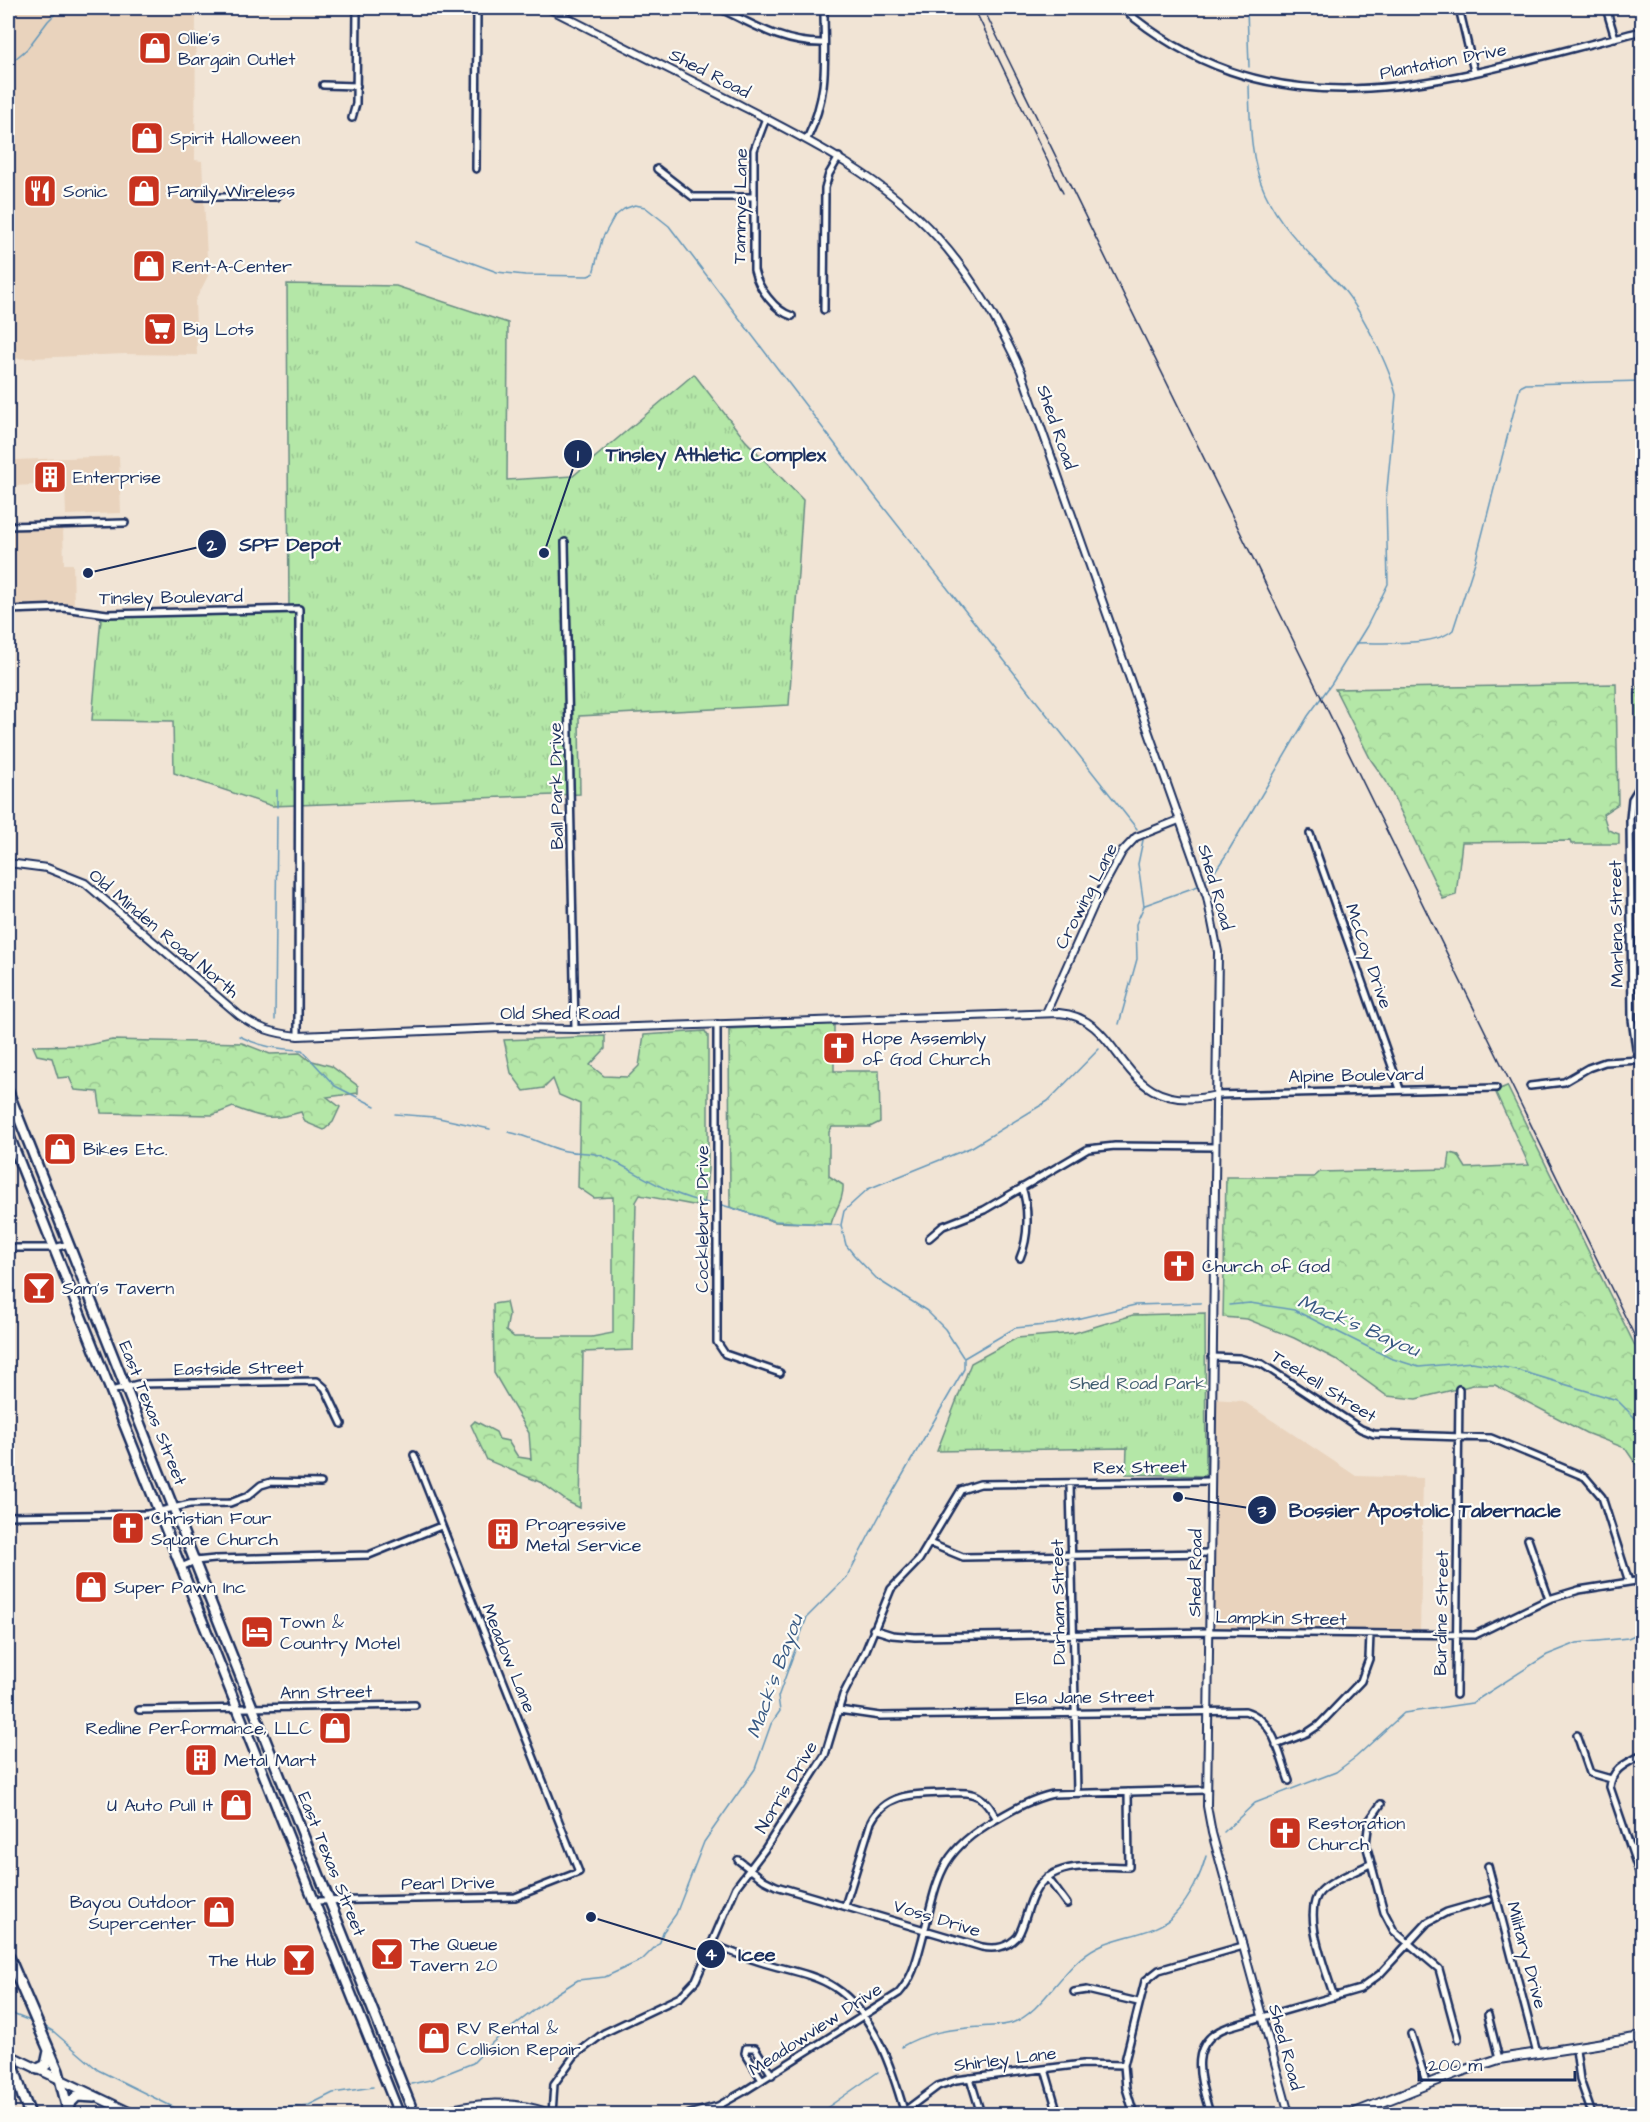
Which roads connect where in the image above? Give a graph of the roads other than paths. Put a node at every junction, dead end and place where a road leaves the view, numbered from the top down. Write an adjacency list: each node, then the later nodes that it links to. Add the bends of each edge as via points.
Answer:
1 (357, 8): 14 (street)
2 (477, 8): 19 (street)
3 (548, 8): 16 (street, Shed Road)
4 (719, 8): 11 (street, via 781,38 798,43)
5 (824, 8): 11 (street)
6 (1122, 8): 12 (street, Plantation Drive, via 1153,32 1202,59 1279,85 1311,90 1372,90 1427,83)
7 (1459, 8): 12 (street)
8 (1606, 8): 10 (street)
9 (1642, 31): 10 (street, Plantation Drive)
10 (1615, 38): 12 (street, Plantation Drive)
11 (824, 43): 17 (street, via 822,103)
12 (1474, 71)
13 (323, 85): 14 (street)
14 (357, 86): 15 (street)
15 (352, 118)
16 (766, 118): 17 (street, Shed Road); 21 (street, Tammye Lane, via 755,142)
17 (807, 139): 18 (street, Shed Road)
18 (838, 157): 24 (street, via 825,183); 31 (street, Shed Road, via 893,196 936,236 979,292 1005,337 1026,383)
19 (476, 169)
20 (657, 169): 21 (street, via 693,196)
21 (754, 196): 25 (street, Tammye Lane, via 755,274 778,308)
22 (197, 197): 23 (street)
23 (276, 197)
24 (825, 310)
25 (792, 316)
26 (124, 523): 27 (street)
27 (8, 526)
28 (566, 542): 36 (street, Ball Park Drive)
29 (8, 610): 37 (street, Tinsley Boulevard, via 63,608 107,614 299,609)
30 (1642, 783): 38 (street, Marlena Street, via 1632,799 1629,819 1632,1019)
31 (1179, 820): 34 (street, Crowing Lane, via 1144,833 1122,852); 44 (street, Shed Road, via 1207,897 1215,932)
32 (1310, 834): 42 (street, McCoy Drive)
33 (8, 863): 37 (street, Old Minden Road North, via 47,868 85,884 254,1027)
34 (1046, 1013): 35 (street, Old Shed Road); 44 (street, Old Shed Road, via 1065,1013 1091,1024 1147,1088 1177,1097)
35 (717, 1024): 36 (street, Old Shed Road); 58 (street, Cockleburr Drive, via 717,1342 725,1354)
36 (575, 1029): 37 (street, Old Shed Road)
37 (298, 1036)
38 (1641, 1060): 39 (street, Marlena Street); 40 (street, via 1605,1062 1564,1082)
39 (1642, 1067)
40 (1530, 1086)
41 (1496, 1088): 42 (street, Alpine Boulevard)
42 (1400, 1089): 44 (street, Alpine Boulevard)
43 (8, 1091): 47 (main road, East Texas Street)
44 (1217, 1095): 46 (street, Shed Road)
45 (8, 1133): 48 (main road, East Texas Street)
46 (1215, 1147): 49 (street, via 1088,1149); 57 (street, Shed Road)
47 (37, 1164): 48 (street); 51 (main road, East Texas Street)
48 (22, 1170): 53 (main road, East Texas Street)
49 (1022, 1187): 50 (street, via 984,1210 943,1226); 54 (street, via 1026,1235)
50 (929, 1238)
51 (69, 1244): 53 (street); 55 (main road, East Texas Street)
52 (8, 1248): 53 (street)
53 (54, 1248): 56 (main road, East Texas Street)
54 (1020, 1258)
55 (89, 1296): 56 (street); 59 (main road, East Texas Street)
56 (75, 1302): 61 (main road, East Texas Street)
57 (1212, 1357): 63 (street, Teekell Street, via 1262,1364 1368,1432); 65 (street, Shed Road)
58 (780, 1373)
59 (125, 1386): 61 (street, Eastside Street); 62 (street, Eastside Street, via 317,1381 325,1388); 68 (main road, East Texas Street)
60 (1459, 1389): 63 (street, Burdine Street)
61 (111, 1391): 69 (main road, East Texas Street)
62 (342, 1424)
63 (1460, 1437): 79 (street, Teekell Street, via 1502,1441 1592,1482 1602,1497); 87 (street, Burdine Street)
64 (414, 1455): 71 (street, Meadow Lane)
65 (1211, 1480): 67 (street, Rex Street); 74 (street, Shed Road)
66 (321, 1482): 68 (street, via 271,1482 230,1503)
67 (1070, 1484): 73 (street, Norris Drive, via 969,1485 956,1496); 75 (street, Durham Street)
68 (174, 1508): 69 (street); 76 (main road, East Texas Street)
69 (159, 1512): 70 (street); 77 (main road, East Texas Street)
70 (8, 1516)
71 (441, 1526): 76 (street, via 369,1555); 112 (street, Meadow Lane)
72 (1528, 1539): 80 (street)
73 (929, 1543): 75 (street, via 963,1557); 83 (street, Norris Drive, via 919,1560 891,1589)
74 (1210, 1553): 75 (street); 84 (street, Shed Road)
75 (1072, 1556): 85 (street, Durham Street)
76 (195, 1561): 77 (street); 81 (main road, East Texas Street)
77 (181, 1567): 82 (main road, East Texas Street)
78 (1642, 1580): 79 (street, Lampkin Street)
79 (1629, 1582): 80 (street, Lampkin Street)
80 (1549, 1599): 87 (street, Lampkin Street, via 1484,1633)
81 (216, 1616): 82 (street); 91 (main road, East Texas Street)
82 (202, 1622): 90 (main road, East Texas Street)
83 (873, 1629): 85 (street, Lampkin Street, via 902,1637); 93 (street, Norris Drive)
84 (1209, 1632): 85 (street, Lampkin Street); 86 (street, Lampkin Street); 94 (street, Shed Road)
85 (1074, 1634): 95 (street, Durham Street)
86 (1370, 1634): 87 (street, Lampkin Street); 97 (street, via 1369,1659 1361,1681 1319,1725)
87 (1456, 1635): 88 (street, Burdine Street)
88 (1455, 1695)
89 (416, 1705): 91 (street, Ann Street)
90 (237, 1708): 91 (street, Ann Street); 92 (street, Ann Street); 106 (main road, East Texas Street)
91 (253, 1708): 105 (main road, East Texas Street)
92 (139, 1710)
93 (839, 1710): 95 (street, Elsa Jane Street, via 874,1716); 111 (street, Norris Drive, via 825,1755)
94 (1208, 1710): 95 (street, Elsa Jane Street); 97 (street, Elsa Jane Street, via 1253,1713 1266,1723); 101 (street, Shed Road)
95 (1075, 1712): 102 (street, Durham Street)
96 (1577, 1735): 99 (street, via 1590,1773)
97 (1276, 1745): 100 (street, Elsa Jane Street)
98 (1642, 1755): 99 (street, via 1617,1769)
99 (1611, 1779): 114 (street, via 1611,1794)
100 (1289, 1781)
101 (1207, 1790): 103 (street, Meadowview Drive); 124 (street, Shed Road, via 1212,1833)
102 (1077, 1792): 103 (street, Meadowview Drive); 107 (street, Meadowview Drive, via 1040,1797)
103 (1128, 1792): 113 (street, via 1129,1867 1068,1869)
104 (1381, 1804): 109 (street, via 1367,1827)
105 (292, 1809): 106 (street); 115 (main road, East Texas Street)
106 (279, 1814): 117 (main road, East Texas Street)
107 (997, 1819): 119 (street, via 984,1800 972,1794 914,1794 892,1800 871,1822); 120 (street, Meadowview Drive, via 965,1838 946,1861)
108 (738, 1860): 111 (street, Voss Drive)
109 (1370, 1864): 122 (street, via 1386,1918); 128 (street, via 1322,1890 1312,1906 1312,1920)
110 (1488, 1866): 139 (street, Military Drive)
111 (750, 1870): 119 (street, Voss Drive, via 776,1886); 123 (street, Norris Drive, via 736,1887)
112 (579, 1872): 115 (street, Pearl Drive, via 515,1897)
113 (1047, 1877): 118 (street); 120 (street, Voss Drive, via 1035,1890 1018,1936 1006,1945 982,1947)
114 (1642, 1881)
115 (329, 1900): 117 (street, Pearl Drive); 121 (main road, East Texas Street)
116 (1489, 1900): 122 (street, via 1437,1916)
117 (314, 1901): 125 (main road, East Texas Street)
118 (1068, 1904)
119 (845, 1906): 120 (street, Voss Drive)
120 (925, 1930): 131 (street, Meadowview Drive, via 907,1983 899,1993)
121 (345, 1942): 125 (street); 156 (main road, East Texas Street)
122 (1408, 1943): 128 (street, via 1370,1983); 135 (street, via 1438,1969)
123 (712, 1944): 131 (street, via 825,1982 844,1994); 158 (street, Norris Drive, via 696,1980 680,1997 604,2033 575,2055 554,2084)
124 (1243, 1946): 129 (street, via 1159,1970 1145,1981); 132 (street, Shed Road)
125 (332, 1947): 155 (main road, East Texas Street)
126 (8, 1955): 138 (highway)
127 (1074, 1992): 129 (street, via 1082,1990)
128 (1334, 1997): 132 (street)
129 (1138, 2002): 142 (street)
130 (1488, 2015): 141 (street)
131 (862, 2017): 145 (street, Meadowview Drive); 151 (street, via 888,2058)
132 (1263, 2017): 165 (street, via 1222,2029 1208,2038 1202,2048 1199,2067); 166 (street, Shed Road)
133 (1411, 2034): 149 (street)
134 (1642, 2037): 137 (main road)
135 (1458, 2039)
136 (8, 2049): 152 (highway, bridge)
137 (1576, 2049): 139 (main road); 168 (street, via 1580,2080)
138 (49, 2050): 143 (highway, via 46,2065); 147 (highway)
139 (1537, 2053): 141 (main road)
140 (8, 2055): 143 (main road)
141 (1499, 2059): 149 (main road)
142 (1124, 2065): 144 (street, Shirley Lane, via 1083,2064); 164 (street)
143 (38, 2069): 147 (main road)
144 (1045, 2069): 146 (street, Shirley Lane); 163 (street)
145 (772, 2074): 148 (street, Meadowview Drive); 148 (street, via 755,2048 746,2048 745,2053)
146 (970, 2078): 151 (street, Shirley Lane, via 938,2086); 162 (street)
147 (61, 2080): 150 (main road); 153 (highway)
148 (762, 2080): 161 (street, Meadowview Drive, via 718,2106)
149 (1427, 2085): 167 (main road)
150 (95, 2097): 153 (highway, via 74,2099); 154 (main road)
151 (903, 2114)
152 (30, 2115)
153 (69, 2115)
154 (134, 2115)
155 (399, 2115)
156 (414, 2115)
157 (434, 2115): 158 (main road, via 497,2104 524,2106)
158 (551, 2115)
159 (557, 2115): 160 (main road)
160 (564, 2115)
161 (689, 2115)
162 (981, 2115)
163 (1058, 2115)
164 (1134, 2115)
165 (1210, 2115)
166 (1289, 2115)
167 (1352, 2115)
168 (1592, 2115)

